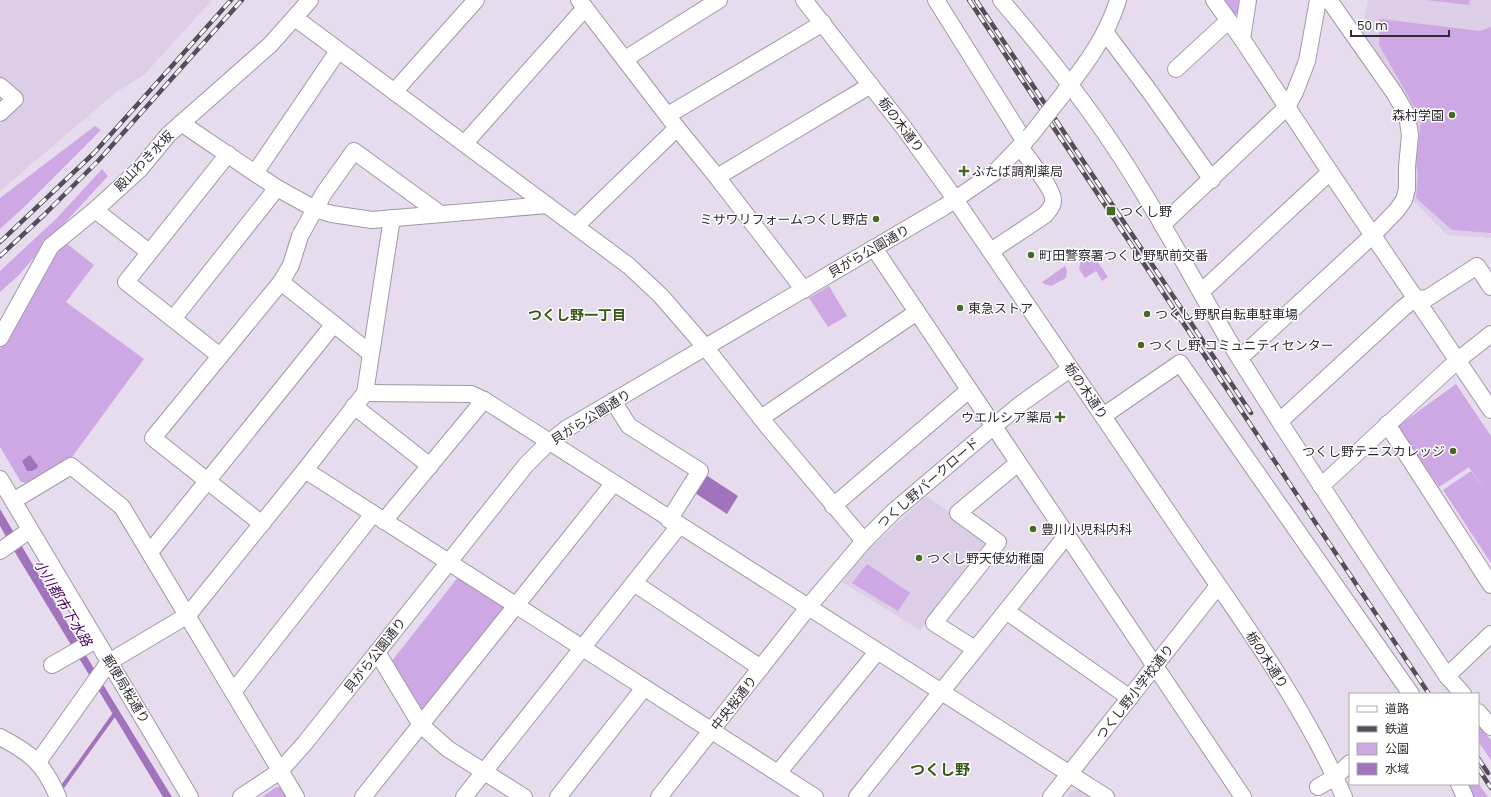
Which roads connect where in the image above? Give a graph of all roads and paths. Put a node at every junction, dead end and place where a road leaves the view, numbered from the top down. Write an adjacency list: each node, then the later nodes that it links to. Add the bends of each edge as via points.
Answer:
1 (310, 0): 13 (street, 殿山わき水坂)
2 (476, 0): 24 (street)
3 (719, 0): 19 (street)
4 (804, 0): 15 (street, 栃の木通り)
5 (936, 0): 29 (street)
6 (1001, 0): 23 (street)
7 (1118, 0): 16 (street, 貝がら公園通り)
8 (1214, 0): 14 (street)
9 (1248, 0): 17 (street)
10 (1318, 0): 25 (street, via 1308,61)
11 (1328, 0): 45 (street, via 1407,115 1410,135 1404,200)
12 (582, 4): 19 (street); 30 (street)
13 (294, 18): 18 (street); 28 (street, 殿山わき水坂, via 270,45)
14 (1228, 21): 17 (street); 20 (street)
15 (823, 23): 21 (street, 栃の木通り); 27 (street)
16 (1105, 32): 23 (street, 貝がら公園通り); 35 (street)
17 (1242, 39): 25 (street)
18 (338, 51): 24 (street); 33 (street)
19 (625, 59): 27 (street)
20 (1176, 69)
21 (871, 85): 34 (street); 37 (street, 栃の木通り)
22 (0, 86): 26 (street, via 15,99)
23 (1067, 89): 29 (street, 貝がら公園通り, bridge); 44 (street, via 1116,149)
24 (394, 92): 30 (street)
25 (1287, 107): 32 (street); 35 (street)
26 (0, 113)
27 (672, 121): 34 (street); 43 (street)
28 (181, 123): 31 (street); 40 (street, 殿山わき水坂, via 140,169)
29 (1025, 142): 37 (street, 貝がら公園通り, via 995,172); 47 (street, via 1054,201 1045,215)
30 (465, 143): 38 (street)
31 (228, 154): 33 (street); 48 (street)
32 (1330, 172): 45 (street); 52 (street)
33 (255, 173): 36 (street)
34 (717, 178): 51 (street)
35 (1212, 180): 44 (street)
36 (277, 188): 39 (street); 55 (street)
37 (955, 200): 46 (street, 貝がら公園通り); 47 (street, 栃の木通り)
38 (547, 205): 41 (street); 43 (street)
39 (315, 209): 41 (street, via 354,151); 42 (street, via 372,220); 49 (street, via 300,236 291,265)
40 (95, 210): 48 (street); 58 (street, 殿山わき水坂, via 51,246)
41 (439, 213): 42 (street)
42 (392, 218): 60 (street)
43 (577, 225): 59 (street, via 630,266 651,286)
44 (1162, 225): 52 (street)
45 (1373, 235): 53 (street); 62 (street)
46 (874, 248): 51 (street, 貝がら公園通り); 54 (street)
47 (991, 251): 71 (street, 栃の木通り)
48 (149, 252): 55 (street, via 126,282)
49 (281, 282): 56 (street); 61 (street)
50 (1491, 287): 53 (street, via 1477,266 1426,299)
51 (804, 290): 59 (street, 貝がら公園通り)
52 (1201, 292): 62 (street)
53 (1416, 298): 63 (street); 73 (street)
54 (917, 312): 65 (street); 72 (street)
55 (173, 319): 61 (street)
56 (334, 324): 60 (street); 81 (street)
57 (1491, 334): 63 (street)
58 (0, 338)
59 (706, 348): 68 (street, 貝がら公園通り); 72 (street)
60 (370, 353): 66 (street)
61 (220, 356): 81 (street, via 153,438)
62 (1240, 358): 73 (street)
63 (1458, 360): 70 (street); 74 (street)
64 (1063, 374): 75 (street, つくし野パークロード, via 1022,403)
65 (969, 390): 75 (street); 85 (street)
66 (365, 393): 67 (street, via 471,394); 69 (street)
67 (484, 400): 76 (street); 78 (street)
68 (613, 401): 76 (street, 貝がら公園通り); 87 (street, via 629,426 700,472)
69 (354, 406): 78 (street); 79 (street)
70 (1491, 410)
71 (1103, 416): 97 (street, 栃の木通り); 116 (street, via 1180,363)
72 (761, 418): 85 (street)
73 (1280, 421): 83 (street)
74 (1387, 424): 83 (street); 96 (street)
75 (996, 431): 77 (street); 91 (street, つくし野パークロード, via 894,511)
76 (548, 443): 82 (street); 94 (street, 貝がら公園通り, via 526,465)
77 (1018, 463): 90 (street); 105 (street, via 958,513 998,542 934,623)
78 (430, 466): 86 (street)
79 (305, 470): 86 (street); 88 (street)
80 (0, 479): 84 (street, 郵便局桜通り)
81 (207, 481): 88 (street); 93 (street)
82 (613, 484): 87 (street); 98 (street)
83 (1321, 486): 112 (street)
84 (13, 501): 89 (street, 郵便局桜通り); 93 (street, via 71,466 122,507)
85 (833, 506): 91 (street)
86 (379, 518): 94 (street); 114 (street)
87 (674, 523): 95 (street); 99 (street)
88 (262, 524): 101 (street)
89 (30, 530): 92 (street); 103 (street, 郵便局桜通り)
90 (1067, 536): 100 (street); 110 (street)
91 (864, 541): 99 (street, つくし野パークロード)
92 (0, 551)
93 (150, 552): 101 (street)
94 (448, 562): 98 (street); 106 (street, 貝がら公園通り)
95 (634, 583): 104 (street); 111 (street)
96 (1491, 585)
97 (1218, 586): 110 (street, つくし野小学校通り); 130 (street, 栃の木通り, via 1275,670)
98 (516, 606): 104 (street); 120 (street)
99 (808, 608): 107 (street); 111 (street, 中央桜通り)
100 (1006, 611): 105 (street); 118 (street)
101 (188, 615): 108 (street); 114 (street)
102 (1491, 634): 112 (street)
103 (85, 646): 108 (street, 郵便局桜通り); 109 (street)
104 (583, 648): 113 (street); 127 (street)
105 (975, 649): 115 (street)
106 (377, 652): 120 (street); 126 (street, 貝がら公園通り, via 306,743)
107 (877, 652): 115 (street); 128 (street)
108 (109, 662): 124 (street); 134 (street, 郵便局桜通り)
109 (52, 665)
110 (1156, 666): 118 (street, つくし野小学校通り); 146 (street)
111 (761, 668): 122 (street, 中央桜通り)
112 (1447, 676): 117 (street)
113 (644, 688): 122 (street); 140 (street)
114 (233, 692): 126 (street)
115 (941, 692): 129 (street); 143 (street)
116 (1410, 693)
117 (1462, 693)
118 (1130, 698): 129 (street, つくし野小学校通り)
119 (1479, 713): 121 (street)
120 (421, 725): 127 (street, via 448,749); 137 (street)
121 (1491, 727)
122 (712, 731): 128 (street); 141 (street, 中央桜通り)
123 (0, 737): 124 (street, via 20,747)
124 (38, 762): 133 (street)
125 (1349, 763): 130 (street)
126 (280, 771): 135 (street, 貝がら公園通り); 136 (street)
127 (484, 772): 138 (street); 139 (street)
128 (778, 773): 142 (street)
129 (1069, 774): 144 (street, つくし野小学校通り); 145 (street)
130 (1335, 777): 132 (street); 147 (street, 栃の木通り)
131 (1459, 785): 148 (street)
132 (1318, 787)
133 (58, 797)
134 (190, 797)
135 (241, 797)
136 (296, 797)
137 (363, 797)
138 (464, 797)
139 (524, 797)
140 (558, 797)
141 (660, 797)
142 (815, 797)
143 (857, 797)
144 (1051, 797)
145 (1106, 797)
146 (1243, 797)
147 (1344, 797)
148 (1465, 797)

